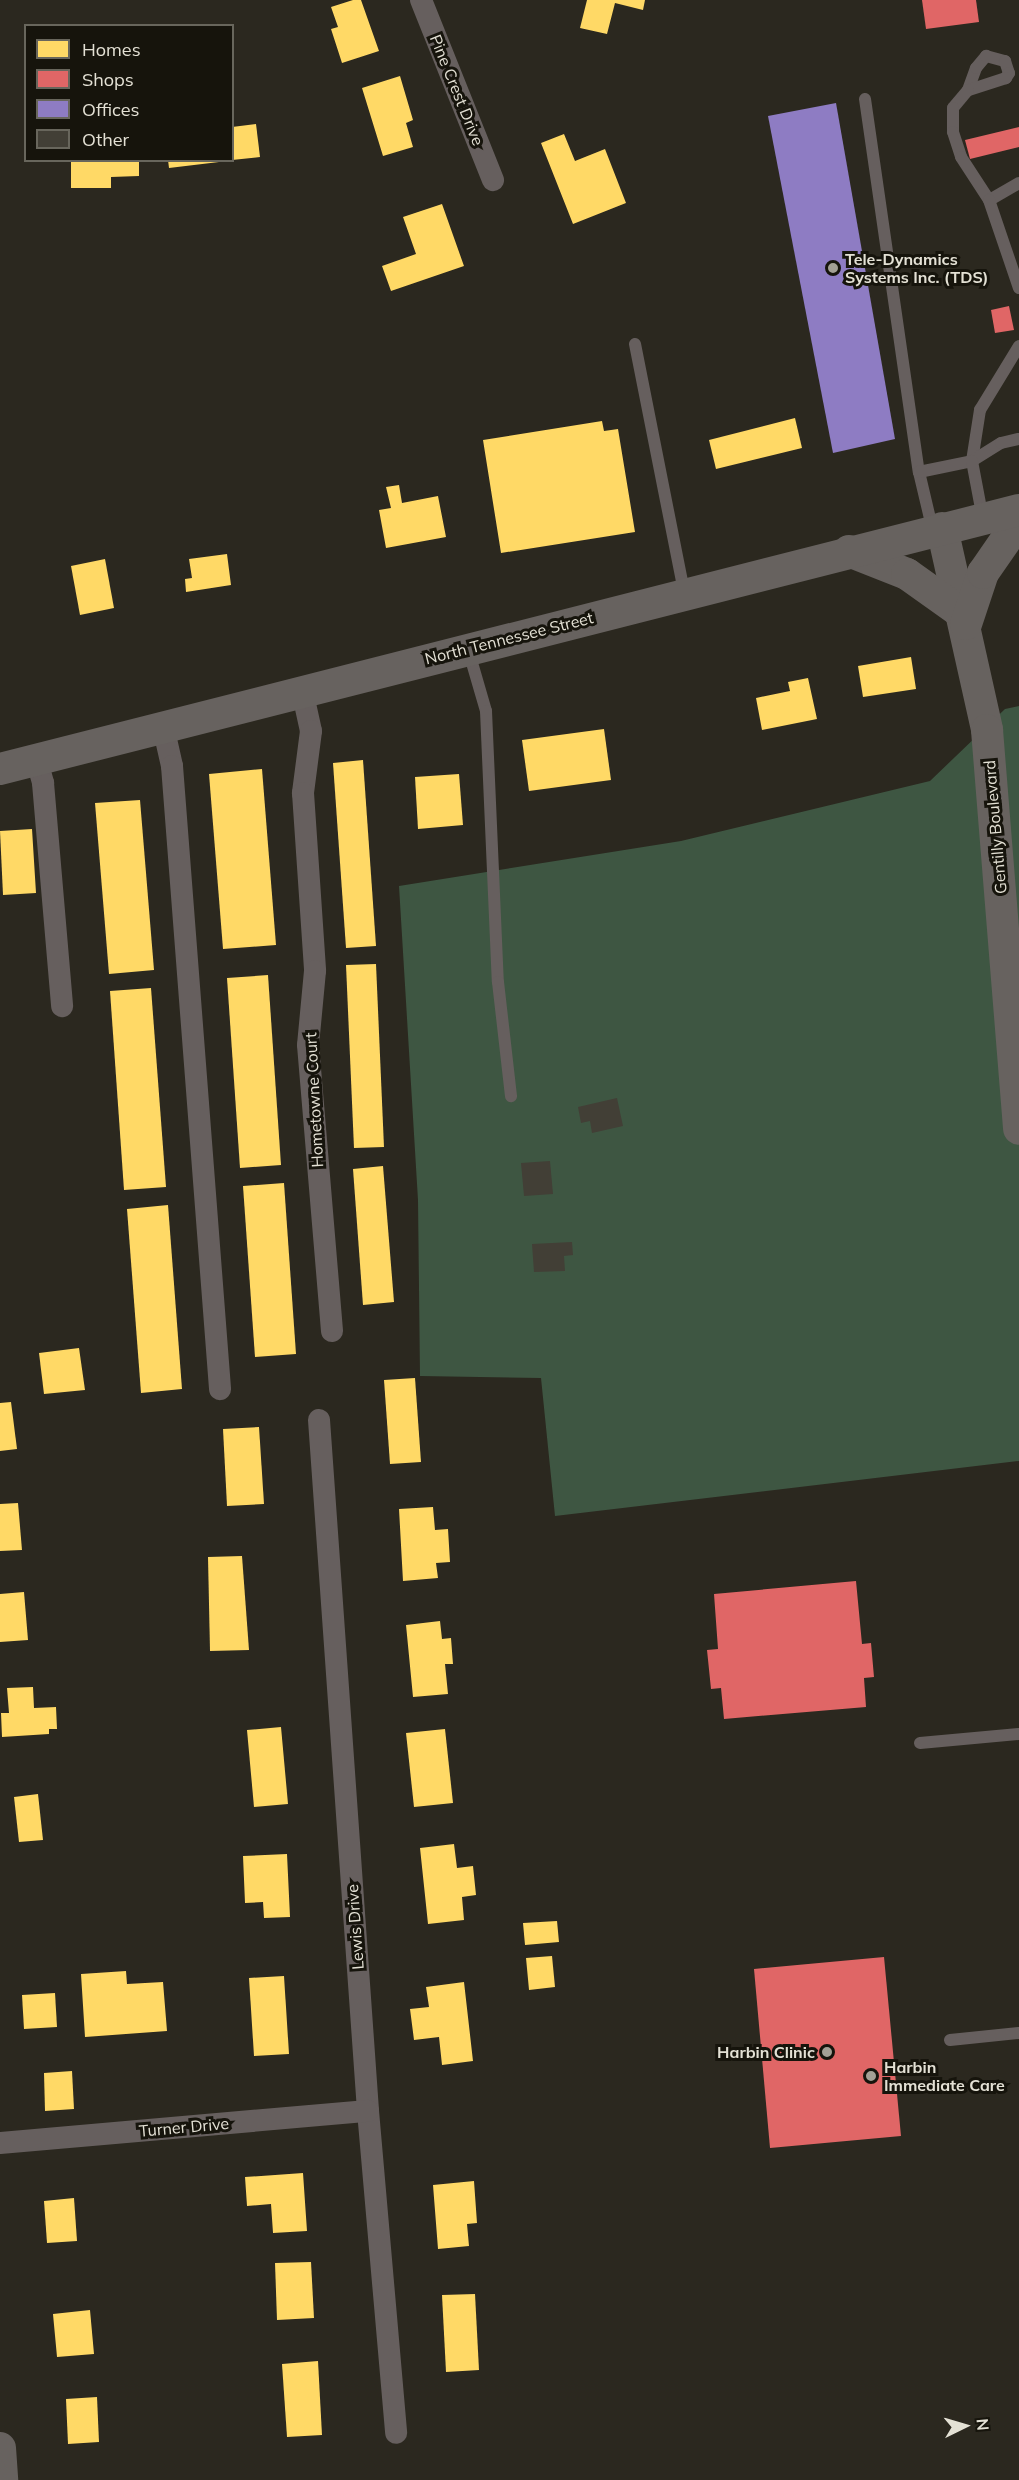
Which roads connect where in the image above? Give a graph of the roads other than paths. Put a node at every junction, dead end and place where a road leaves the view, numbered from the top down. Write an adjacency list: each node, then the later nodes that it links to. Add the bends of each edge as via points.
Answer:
1 (421, 0): 4 (street, Pine Crest Drive)
2 (968, 90): 6 (lane, via 953,108 953,132 961,158)
3 (866, 99): 12 (lane)
4 (493, 180)
5 (1019, 183): 6 (lane)
6 (989, 200): 7 (lane)
7 (1019, 288)
8 (635, 344): 18 (lane)
9 (1019, 346): 11 (lane, via 980,410)
10 (1019, 439): 11 (lane, via 1001,443)
11 (972, 461): 12 (lane); 14 (lane)
12 (919, 472): 16 (lane)
13 (1019, 510): 14 (main road, North Tennessee Street)
14 (983, 519): 16 (main road, North Tennessee Street)
15 (1019, 521): 19 (main road, via 983,573)
16 (938, 530): 17 (main road, North Tennessee Street); 19 (main road, Gentilly Boulevard)
17 (849, 551): 18 (main road, North Tennessee Street); 19 (main road, via 907,574)
18 (684, 592): 20 (main road, North Tennessee Street)
19 (965, 619): 27 (main road, Gentilly Boulevard, via 987,730)
20 (468, 648): 21 (main road, North Tennessee Street); 26 (lane, via 486,711 498,982)
21 (302, 690): 22 (main road, North Tennessee Street); 28 (street, Hometowne Court, via 311,731 303,793 315,971 308,1045)
22 (163, 726): 23 (main road, North Tennessee Street); 29 (street, via 173,778)
23 (36, 758): 24 (main road, North Tennessee Street); 25 (street, via 43,783)
24 (0, 769)
25 (62, 1006)
26 (511, 1096)
27 (1019, 1129)
28 (332, 1331)
29 (220, 1389)
30 (320, 1420): 35 (street, Lewis Drive)
31 (1018, 1733): 32 (lane)
32 (920, 1743)
33 (1019, 2033): 34 (lane)
34 (950, 2040)
35 (368, 2111): 36 (street, Turner Drive); 37 (street, Lewis Drive)
36 (0, 2143)
37 (396, 2433)
38 (0, 2448): 39 (main road)
39 (2, 2480)

